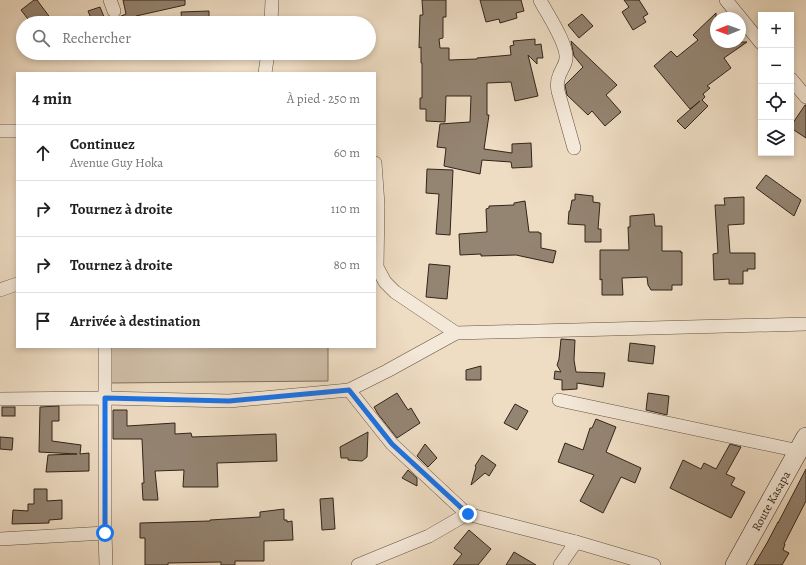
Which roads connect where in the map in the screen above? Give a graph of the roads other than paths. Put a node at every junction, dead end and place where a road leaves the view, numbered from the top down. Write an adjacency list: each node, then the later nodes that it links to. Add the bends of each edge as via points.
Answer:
1 (272, 0): 4 (street)
2 (540, 0): 12 (street, via 566,51 565,64 557,83)
3 (726, 0): 5 (street)
4 (271, 16)
5 (758, 39)
6 (267, 60): 7 (street)
7 (265, 72)
8 (794, 83): 9 (street)
9 (806, 97)
10 (0, 131): 11 (street)
11 (16, 131)
12 (574, 148)
13 (376, 177): 14 (street)
14 (376, 267): 18 (street, via 395,292)
15 (16, 284): 16 (street)
16 (0, 290)
17 (806, 324): 18 (street)
18 (456, 333): 20 (street)
19 (105, 348): 21 (street)
20 (349, 390): 21 (street, via 229,401); 25 (street, via 392,444)
21 (105, 398): 22 (street); 26 (street)
22 (0, 399)
23 (559, 400): 24 (street)
24 (802, 444): 33 (main road, Route Kasapa)
25 (468, 514): 28 (street); 30 (street, via 429,536)
26 (105, 533): 27 (street); 29 (street)
27 (0, 539)
28 (576, 542): 31 (street); 32 (street)
29 (106, 565)
30 (358, 565)
31 (560, 565)
32 (654, 565)
33 (735, 565)

